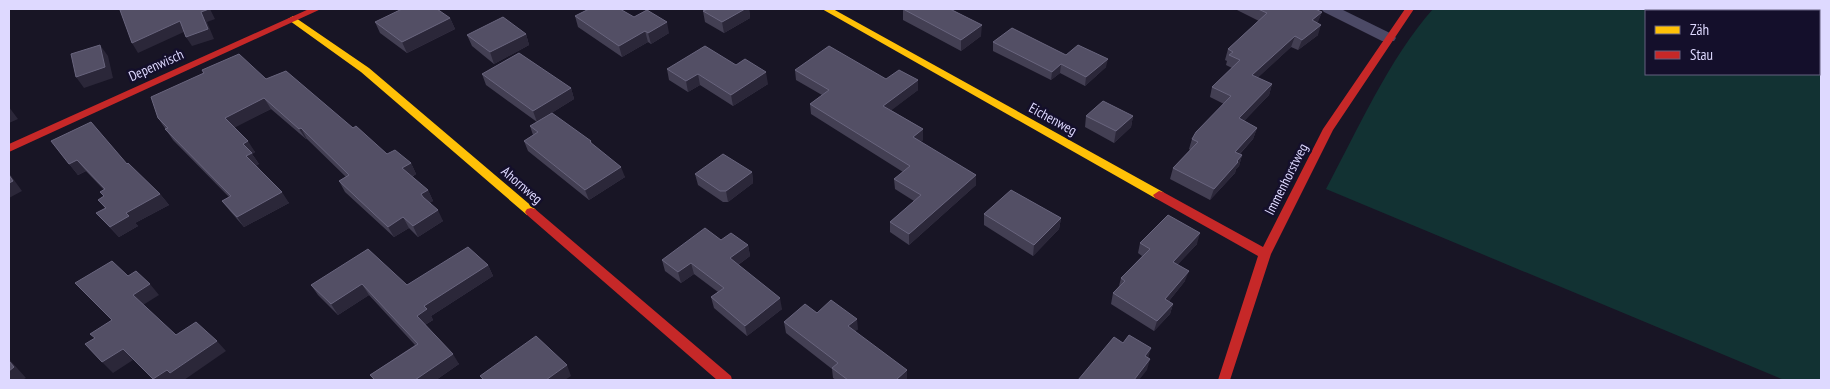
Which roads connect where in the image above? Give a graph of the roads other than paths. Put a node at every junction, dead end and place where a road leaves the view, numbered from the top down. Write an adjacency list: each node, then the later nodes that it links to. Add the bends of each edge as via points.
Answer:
1 (316, 9): 5 (street, Depenwisch)
2 (827, 9): 8 (street, Eichenweg)
3 (1329, 9): 6 (street)
4 (1408, 9): 6 (street, Immenhorstweg)
5 (293, 19): 7 (street, Depenwisch); 9 (street, Ahornweg, via 365,70)
6 (1388, 38): 8 (street, Immenhorstweg, via 1328,129)
7 (9, 148)
8 (1265, 254): 10 (street, Immenhorstweg)
9 (726, 380)
10 (1224, 380)

